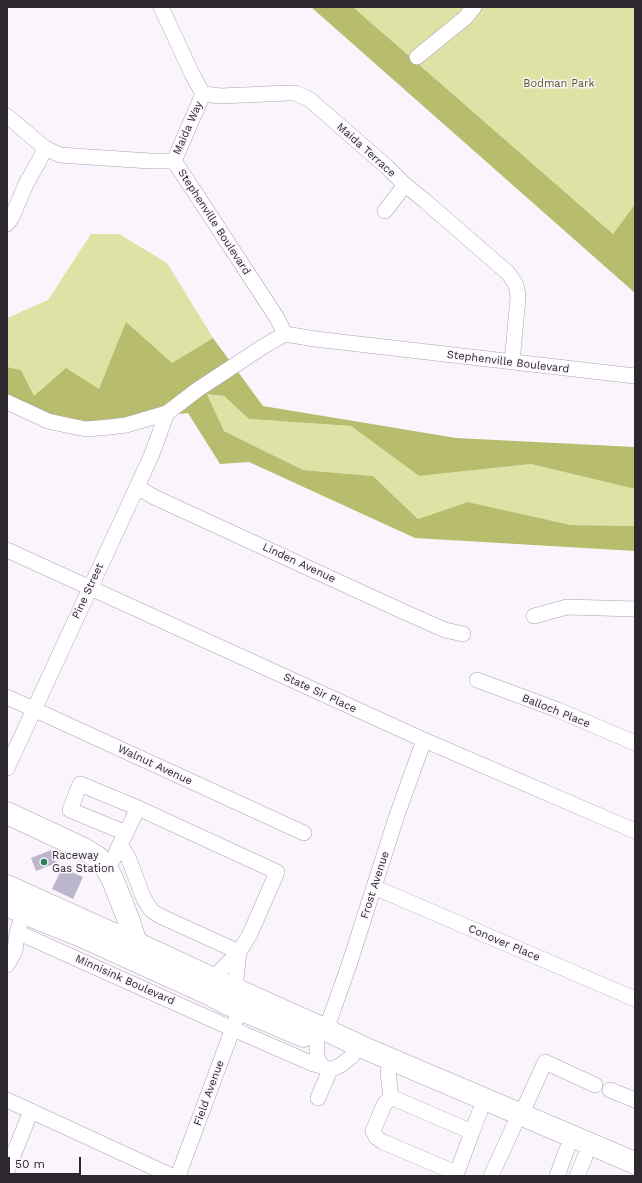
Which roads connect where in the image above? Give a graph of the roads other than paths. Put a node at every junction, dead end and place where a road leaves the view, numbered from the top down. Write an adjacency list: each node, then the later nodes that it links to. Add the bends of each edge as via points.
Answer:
1 (161, 7): 4 (street)
2 (474, 7): 3 (street, via 465,18)
3 (417, 57)
4 (203, 94): 7 (street, Maida Way); 8 (street, Maida Terrace, via 221,96 295,93 303,96)
5 (7, 116): 6 (street, Stephenville Boulevard)
6 (44, 148): 7 (street, Stephenville Boulevard, via 60,155 150,162); 10 (street)
7 (174, 161): 11 (street, Stephenville Boulevard)
8 (406, 185): 9 (street); 12 (street, Maida Terrace, via 508,273 515,283 518,298)
9 (386, 211)
10 (7, 224)
11 (285, 334): 12 (street, Stephenville Boulevard); 15 (street, via 196,390)
12 (512, 362): 13 (street, Stephenville Boulevard)
13 (635, 376)
14 (7, 402): 15 (street, via 48,421 86,429 126,425)
15 (167, 413): 16 (street, Pine Street)
16 (137, 487): 18 (street, Pine Street); 21 (street, Linden Avenue, via 416,617 445,630)
17 (7, 550): 18 (street, State Sir Place)
18 (90, 588): 24 (street, Pine Street); 25 (street, State Sir Place)
19 (635, 609): 20 (street, via 567,607)
20 (534, 616)
21 (463, 634)
22 (477, 680): 26 (street, Balloch Place, via 558,710)
23 (7, 698): 24 (street, Walnut Avenue)
24 (34, 710): 27 (street, Pine Street); 31 (street, Walnut Avenue)
25 (424, 740): 30 (street, State Sir Place); 35 (street, Frost Avenue)
26 (635, 743)
27 (7, 768)
28 (138, 808): 32 (street); 32 (street, via 80,784 70,810); 38 (street, via 277,872 250,934)
29 (7, 813): 33 (highway, via 84,849)
30 (635, 831)
31 (304, 833)
32 (123, 839): 33 (street, via 114,858); 38 (street, via 144,899 152,911)
33 (100, 862): 37 (highway, via 115,886)
34 (7, 886): 37 (highway)
35 (374, 887): 41 (street, Conover Place); 43 (street, Frost Avenue, via 349,965)
36 (14, 922): 39 (street, via 15,951); 42 (highway, via 79,935 209,994)
37 (136, 943): 40 (highway)
38 (239, 952): 40 (street); 42 (street, Field Avenue)
39 (7, 965)
40 (212, 979): 42 (highway)
41 (635, 999)
42 (236, 1009): 43 (highway); 45 (street, via 313,1064); 61 (street, Field Avenue)
43 (322, 1036): 44 (highway); 45 (street, via 317,1058); 55 (highway, via 362,1047)
44 (352, 1056): 45 (street, via 341,1066); 46 (highway)
45 (326, 1068): 50 (street)
46 (388, 1072): 49 (street); 53 (highway)
47 (595, 1085): 55 (street, via 545,1062)
48 (610, 1090): 52 (street)
49 (391, 1097): 56 (street); 56 (street, via 384,1105 373,1131 383,1142 454,1172 458,1170)
50 (318, 1098)
51 (7, 1100): 54 (street)
52 (635, 1100)
53 (480, 1111): 55 (highway); 56 (street)
54 (32, 1112): 59 (street); 60 (street)
55 (517, 1120): 57 (highway); 58 (highway); 62 (street)
56 (472, 1132)
57 (577, 1161): 63 (street); 64 (highway)
58 (635, 1163)
59 (7, 1171)
60 (172, 1176)
61 (178, 1176)
62 (491, 1176)
63 (557, 1176)
64 (632, 1176)

